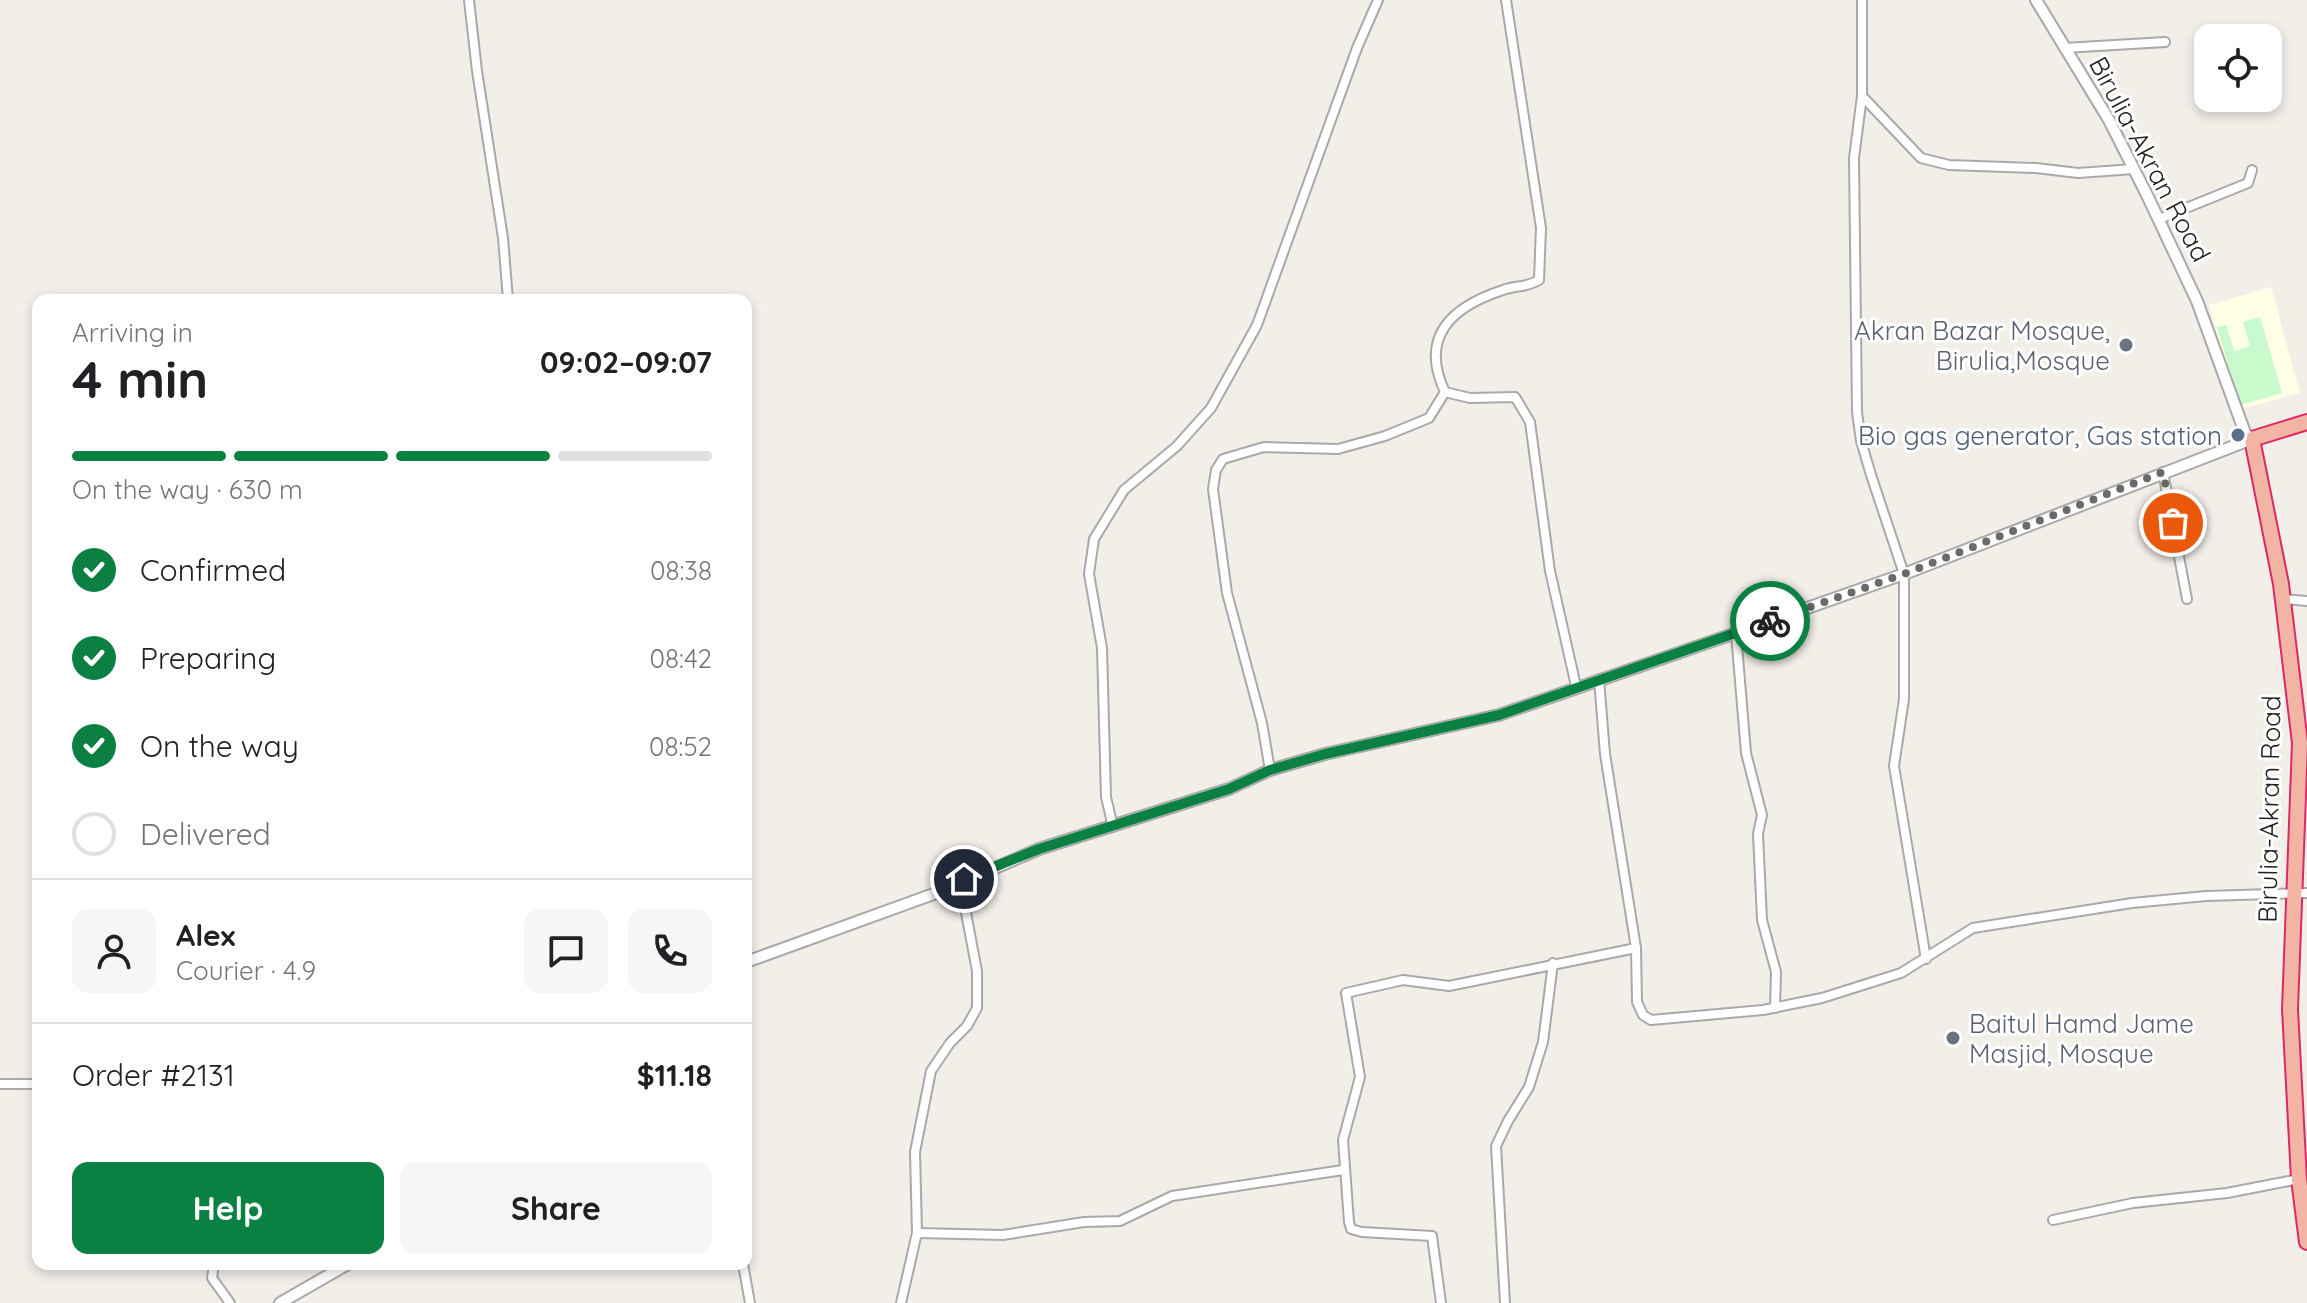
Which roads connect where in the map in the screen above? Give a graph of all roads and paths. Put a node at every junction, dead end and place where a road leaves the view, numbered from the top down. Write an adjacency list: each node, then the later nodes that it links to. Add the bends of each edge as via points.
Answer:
1 (469, 0): 12 (street)
2 (1378, 0): 25 (street, via 1257,325 1211,408 1177,446 1124,490 1094,539 1089,574 1102,648 1106,797)
3 (1506, 0): 13 (street, via 1541,228 1539,280 1474,303 1438,334 1436,373)
4 (1862, 0): 8 (street)
5 (2036, 0): 7 (street, Birulia-Akran Road)
6 (2165, 42): 7 (street)
7 (2064, 48): 9 (street, Birulia-Akran Road)
8 (1862, 96): 9 (street, via 1921,158 1949,165 2078,173); 17 (street, via 1854,158 1857,412 1871,475)
9 (2134, 169): 11 (street, Birulia-Akran Road)
10 (2252, 170): 11 (street, via 2248,183)
11 (2159, 219): 15 (street, Birulia-Akran Road, via 2197,301 2245,433)
12 (508, 294)
13 (1445, 392): 23 (street, via 1470,398 1515,397 1530,422 1550,571); 24 (street, via 1429,418 1385,436 1338,449 1264,447 1223,459 1216,470 1214,503 1227,593)
14 (2307, 422): 15 (highway)
15 (2252, 439): 16 (street); 19 (highway, Birulia-Akran Road)
16 (2163, 472): 17 (street); 18 (street)
17 (1904, 574): 21 (street); 29 (street, via 1904,699 1894,766)
18 (2187, 599)
19 (2283, 599): 20 (street); 27 (highway, Birulia-Akran Road, via 2300,743)
20 (2307, 601)
21 (1736, 633): 22 (street); 32 (street, via 1746,753 1762,815 1762,920 1776,972)
22 (1599, 679): 23 (street); 28 (street, via 1605,754)
23 (1576, 686): 24 (street, via 1499,715)
24 (1270, 770): 25 (street)
25 (1113, 827): 26 (street)
26 (964, 879): 30 (street); 38 (street, via 977,1008 931,1071 915,1152)
27 (2300, 892): 29 (street, via 2132,903 1973,928); 36 (highway, Birulia-Akran Road, via 2290,1009)
28 (1636, 948): 31 (street); 32 (street, via 1637,1002 1651,1020)
29 (1926, 959): 32 (street, via 1876,982)
30 (752, 960)
31 (1553, 963): 35 (street, via 1449,986 1403,980 1346,993 1360,1077 1343,1140); 48 (street, via 1543,1042 1529,1087 1496,1146)
32 (1775, 1008)
33 (0, 1084): 34 (street)
34 (32, 1084)
35 (1343, 1170): 38 (street, via 1172,1196 1120,1221 1003,1235); 47 (street, via 1351,1229 1432,1236)
36 (2299, 1179): 37 (street); 39 (highway, Birulia-Akran Road)
37 (2053, 1220)
38 (917, 1233): 46 (street)
39 (2307, 1242)
40 (213, 1270): 43 (street, via 212,1278)
41 (338, 1270): 44 (street)
42 (744, 1270): 45 (street)
43 (230, 1303)
44 (280, 1303)
45 (750, 1303)
46 (901, 1303)
47 (1441, 1303)
48 (1505, 1303)

